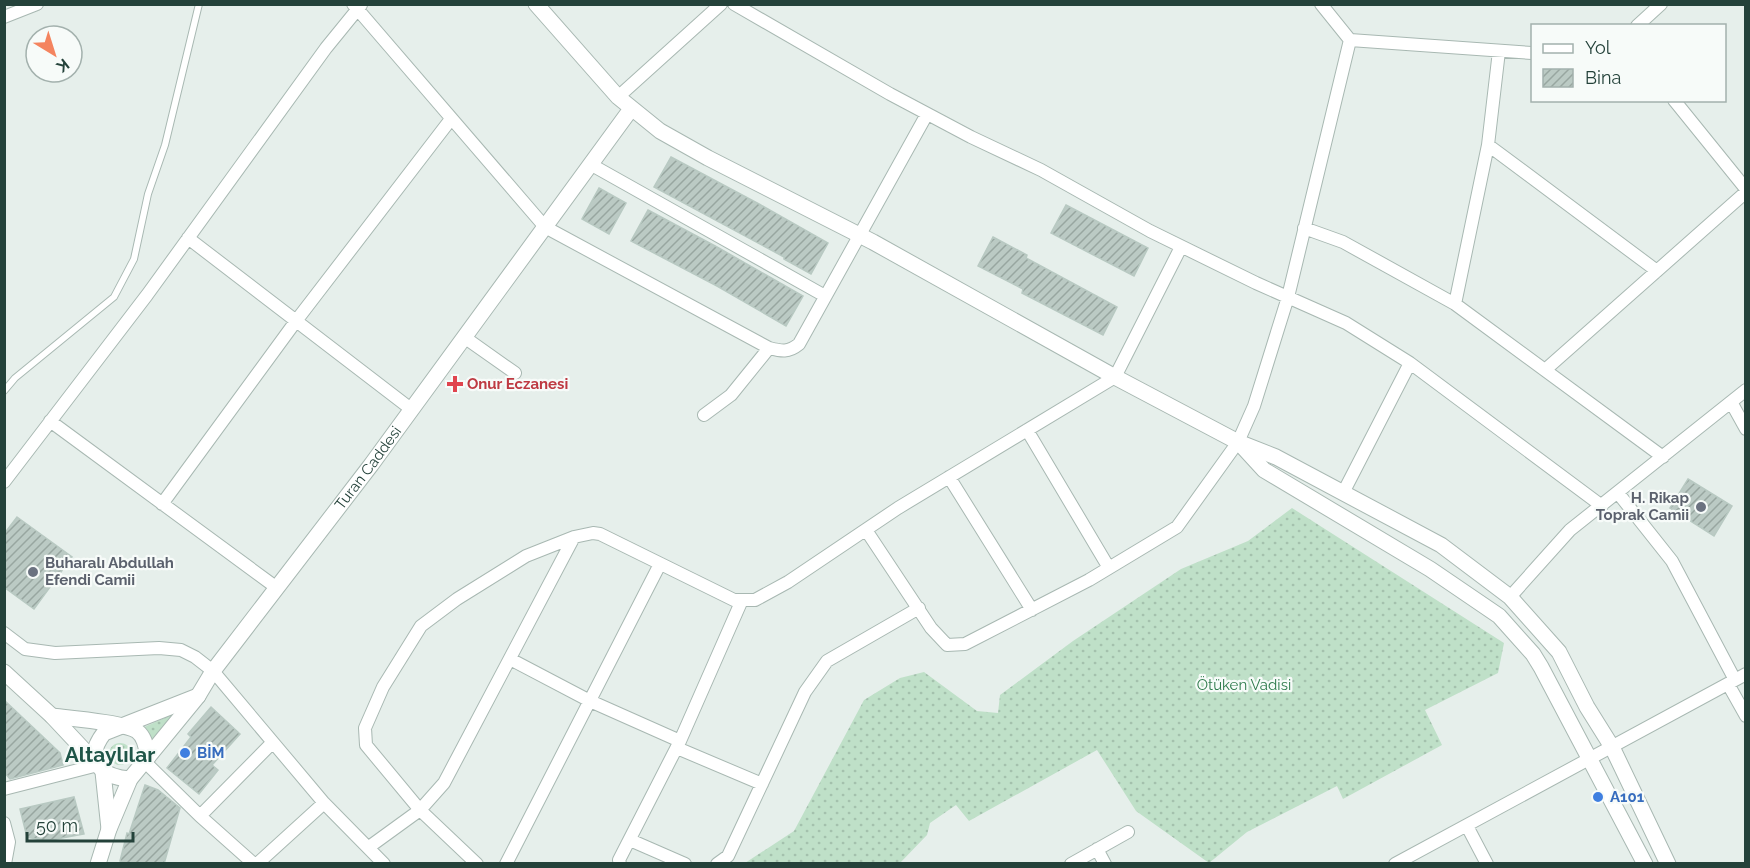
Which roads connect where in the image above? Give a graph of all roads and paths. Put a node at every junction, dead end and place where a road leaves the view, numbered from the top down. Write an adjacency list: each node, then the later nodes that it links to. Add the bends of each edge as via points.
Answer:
1 (38, 4): 9 (street)
2 (200, 4): 39 (lane, via 134,259 114,297)
3 (536, 4): 14 (street)
4 (721, 4): 14 (street)
5 (734, 4): 17 (street)
6 (1321, 4): 11 (street)
7 (1661, 4): 10 (street)
8 (357, 6): 18 (street); 25 (street)
9 (4, 17)
10 (1639, 24)
11 (1350, 40): 12 (street); 23 (street)
12 (1499, 51): 13 (street); 19 (street)
13 (1531, 53)
14 (618, 97): 16 (street)
15 (1676, 102): 21 (street)
16 (631, 109): 20 (street, Turan Caddesi); 24 (street, via 708,158)
17 (927, 114): 24 (street); 26 (street, via 1041,170)
18 (451, 119): 22 (street); 31 (street)
19 (1488, 145): 27 (street); 30 (street)
20 (590, 165): 22 (street, Turan Caddesi); 28 (street)
21 (1746, 191): 27 (street)
22 (544, 227): 32 (street, Turan Caddesi); 33 (street)
23 (1304, 228): 29 (street); 30 (street, via 1344,242)
24 (860, 235): 28 (street); 37 (street)
25 (188, 238): 31 (street); 43 (street)
26 (1181, 247): 29 (street); 37 (street)
27 (1657, 271): 35 (street)
28 (825, 296): 33 (street, via 799,344 785,352)
29 (1288, 297): 34 (street, via 1346,323); 46 (street, via 1254,406)
30 (1455, 304): 35 (street)
31 (296, 321): 41 (street); 52 (street)
32 (464, 337): 36 (street); 41 (street, Turan Caddesi)
33 (769, 348): 42 (street, via 731,395)
34 (1410, 363): 50 (street); 53 (street)
35 (1545, 370): 47 (street)
36 (515, 373)
37 (1115, 377): 45 (street); 46 (street)
38 (1746, 390): 40 (street)
39 (4, 391)
40 (1731, 402): 44 (street); 47 (street)
41 (411, 409): 58 (street, Turan Caddesi)
42 (704, 415)
43 (50, 421): 49 (street); 52 (street)
44 (1746, 429)
45 (1027, 430): 48 (street); 57 (street)
46 (1238, 442): 50 (street); 57 (street, via 1177,527); 77 (street, via 1264,470 1430,569 1499,616 1533,654)
47 (1663, 457): 51 (street)
48 (949, 477): 54 (street); 62 (street)
49 (4, 482)
50 (1343, 493): 59 (street, via 1441,545)
51 (1618, 493): 53 (street); 67 (street, via 1672,561)
52 (162, 504): 58 (street)
53 (1602, 506): 59 (street, via 1570,530)
54 (866, 530): 60 (street, via 788,582 755,600); 61 (street)
55 (574, 537): 56 (street, via 600,534); 64 (street); 83 (street, via 526,556 421,626 382,687 365,728 366,746)
56 (660, 564): 60 (street, via 734,600); 69 (street)
57 (1109, 568): 62 (street)
58 (277, 588): 65 (street, Turan Caddesi)
59 (1510, 597): 75 (street, via 1559,652)
60 (742, 600): 74 (street)
61 (919, 608): 62 (street, via 947,645 965,644); 80 (street, via 827,661 805,692)
62 (1032, 610)
63 (4, 633): 65 (street, via 25,649 55,653 181,650)
64 (510, 659): 69 (street); 83 (street, via 444,783)
65 (213, 671): 68 (street, Turan Caddesi); 73 (street)
66 (4, 672): 70 (street)
67 (1736, 680): 71 (street); 75 (street)
68 (198, 696): 72 (street); 76 (street, Turan Caddesi)
69 (590, 701): 74 (street); 97 (street)
70 (52, 716): 72 (street); 78 (street)
71 (1746, 716)
72 (120, 726): 76 (street, via 142,736); 78 (street, via 98,740 95,749)
73 (272, 743): 82 (street); 84 (street)
74 (678, 744): 80 (street); 89 (street)
75 (1612, 747): 77 (street); 106 (street)
76 (146, 759): 79 (street, Turan Caddesi); 84 (street)
77 (1590, 760): 86 (street); 105 (street)
78 (100, 768): 79 (street, via 110,776); 81 (street); 87 (street, Turan Caddesi)
79 (130, 779): 87 (street, Turan Caddesi)
80 (762, 784): 100 (street, via 728,856)
81 (4, 789)
82 (324, 803): 90 (street); 94 (street)
83 (420, 810): 90 (street); 96 (street)
84 (200, 816): 94 (street)
85 (4, 823): 92 (street, via 9,842)
86 (1467, 826): 103 (street); 104 (street)
87 (110, 829): 93 (street, Turan Caddesi)
88 (1128, 832): 91 (street)
89 (630, 840): 98 (street); 99 (street)
90 (369, 847): 95 (street)
91 (1097, 849): 101 (street); 102 (street)
92 (5, 864)
93 (98, 864)
94 (255, 864)
95 (384, 864)
96 (477, 864)
97 (506, 864)
98 (620, 864)
99 (685, 864)
100 (717, 864)
101 (1071, 864)
102 (1105, 864)
103 (1395, 864)
104 (1487, 864)
105 (1645, 864)
106 (1668, 864)

